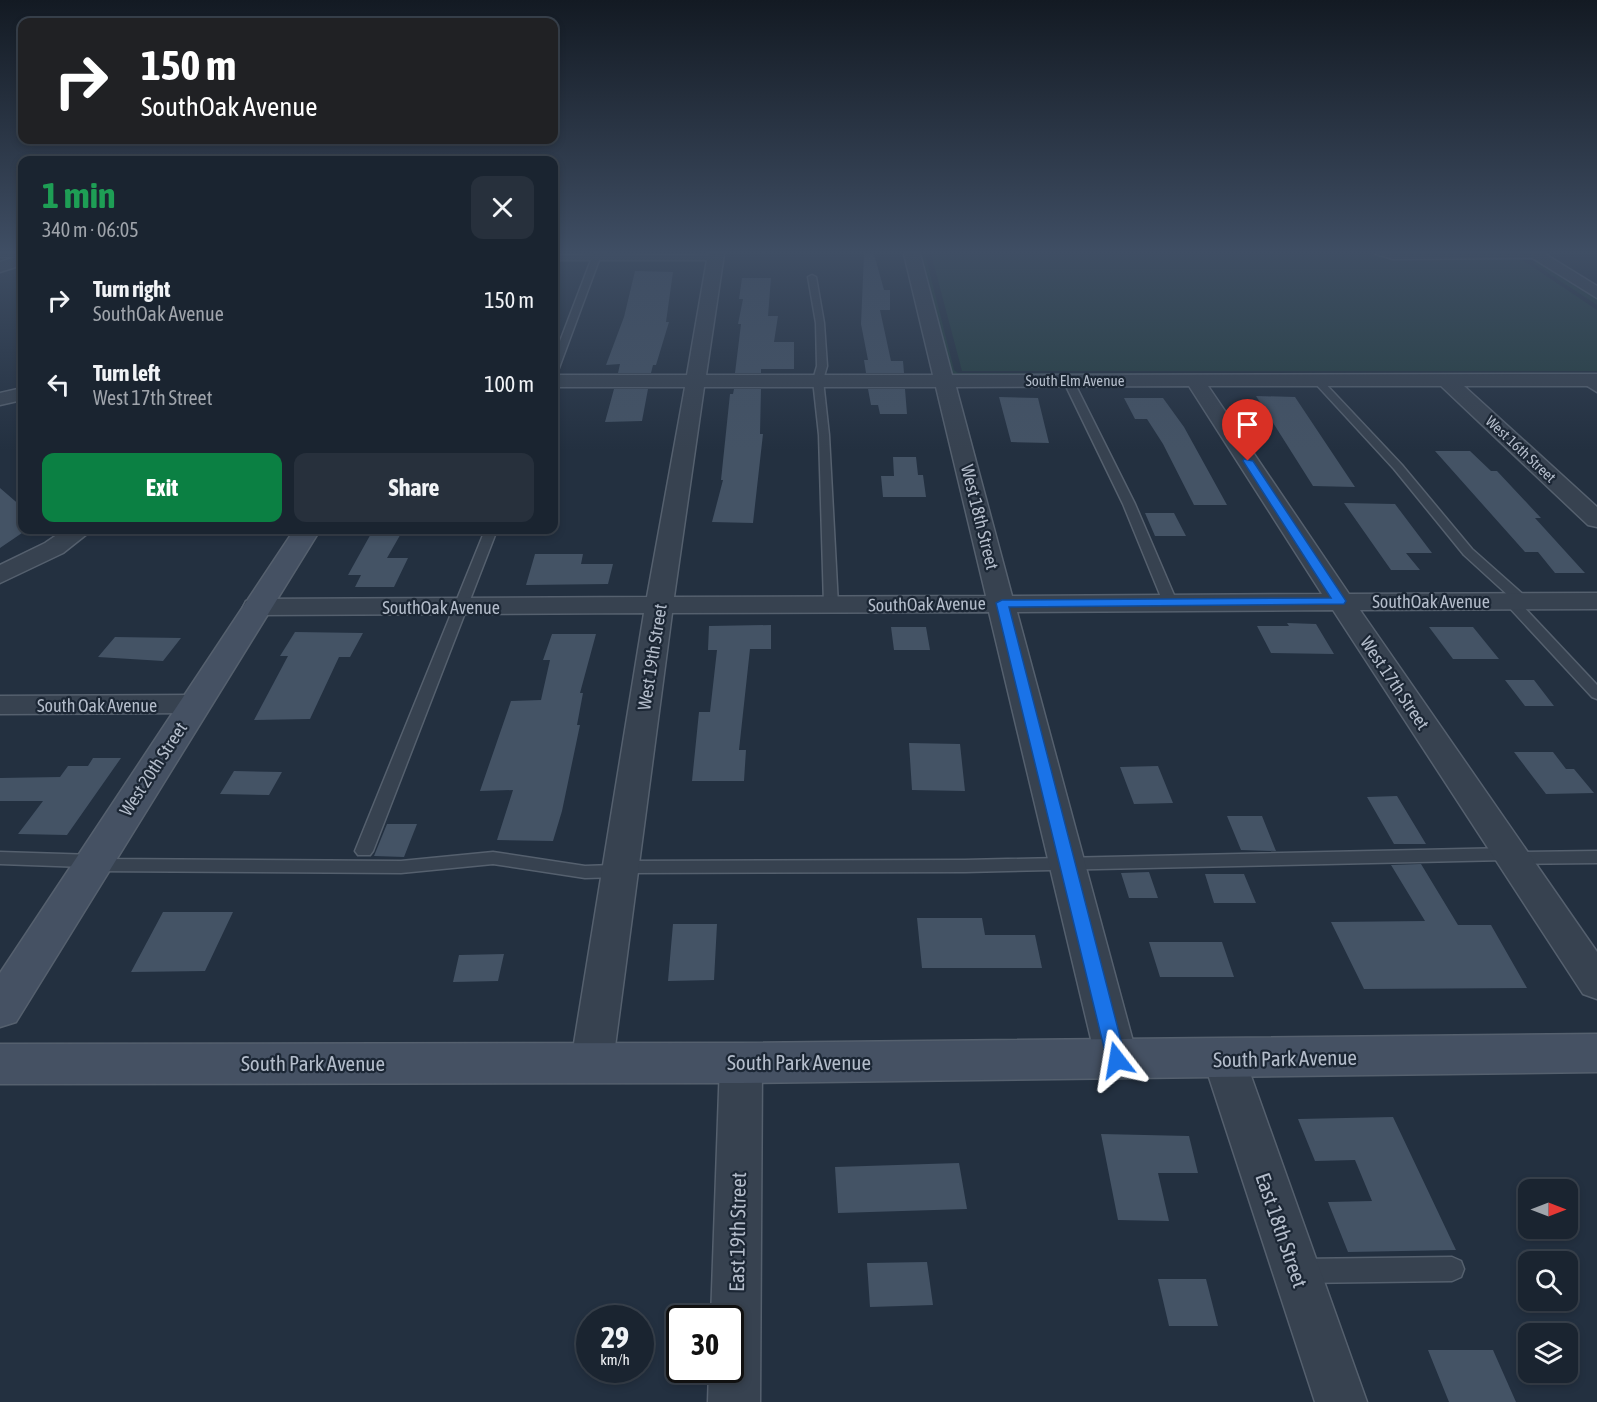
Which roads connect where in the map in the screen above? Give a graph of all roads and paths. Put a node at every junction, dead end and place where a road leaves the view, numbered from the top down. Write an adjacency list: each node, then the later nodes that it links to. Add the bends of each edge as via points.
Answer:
1 (573, 319): 5 (lane)
2 (706, 319): 12 (street, West 19th Street)
3 (818, 319): 7 (lane, via 822,366)
4 (929, 319): 8 (street, West 18th Street)
5 (558, 358)
6 (1445, 379): 10 (street, South Elm Avenue); 14 (street, South Elm Avenue); 19 (street, West 16th Street)
7 (818, 380): 8 (street, South Elm Avenue); 12 (street, South Elm Avenue); 29 (lane)
8 (945, 380): 9 (street, South Elm Avenue); 27 (street, West 18th Street)
9 (1068, 380): 13 (street, South Elm Avenue); 28 (lane, via 1129,504)
10 (1317, 380): 13 (street, South Elm Avenue); 25 (lane)
11 (558, 381): 12 (street, South Elm Avenue)
12 (696, 381): 30 (street, West 19th Street)
13 (1196, 381): 24 (street, West 17th Street)
14 (1593, 383)
15 (0, 384): 16 (street)
16 (18, 387)
17 (18, 395): 18 (street)
18 (0, 399)
19 (1597, 520)
20 (74, 534): 23 (street)
21 (304, 534): 31 (street, West 20th Street)
22 (489, 534): 32 (lane)
23 (0, 575)
24 (1340, 601): 25 (street, SouthOak Avenue); 28 (street, SouthOak Avenue); 37 (street, West 17th Street)
25 (1516, 601): 26 (street, SouthOak Avenue); 33 (lane)
26 (1597, 601)
27 (1002, 603): 28 (street, SouthOak Avenue); 29 (street, SouthOak Avenue); 41 (street, West 18th Street)
28 (1170, 603)
29 (831, 605): 30 (street, SouthOak Avenue)
30 (660, 606): 32 (street, SouthOak Avenue); 42 (street, West 19th Street)
31 (256, 607): 32 (street, SouthOak Avenue); 34 (street, West 20th Street)
32 (461, 607): 36 (lane)
33 (1597, 694)
34 (195, 704): 35 (street, South Oak Avenue); 40 (street, West 20th Street)
35 (0, 705)
36 (364, 851)
37 (1511, 856): 38 (lane); 41 (lane); 43 (street, West 17th Street)
38 (1597, 857)
39 (0, 858): 40 (lane)
40 (94, 863): 42 (lane, via 402,867 493,858 585,872); 44 (street, West 20th Street)
41 (1068, 864): 42 (lane); 47 (street, West 18th Street)
42 (620, 869): 48 (street, West 19th Street)
43 (1597, 983)
44 (0, 1009)
45 (1597, 1053): 46 (street, South Park Avenue)
46 (1224, 1059): 47 (street, South Park Avenue); 52 (street, East 18th Street)
47 (1117, 1060): 49 (street, South Park Avenue)
48 (592, 1062): 49 (street, South Park Avenue); 50 (street, South Park Avenue)
49 (741, 1063): 53 (street, East 19th Street)
50 (0, 1064)
51 (1452, 1269): 52 (lane)
52 (1296, 1271): 54 (street, East 18th Street)
53 (734, 1402)
54 (1341, 1402)

